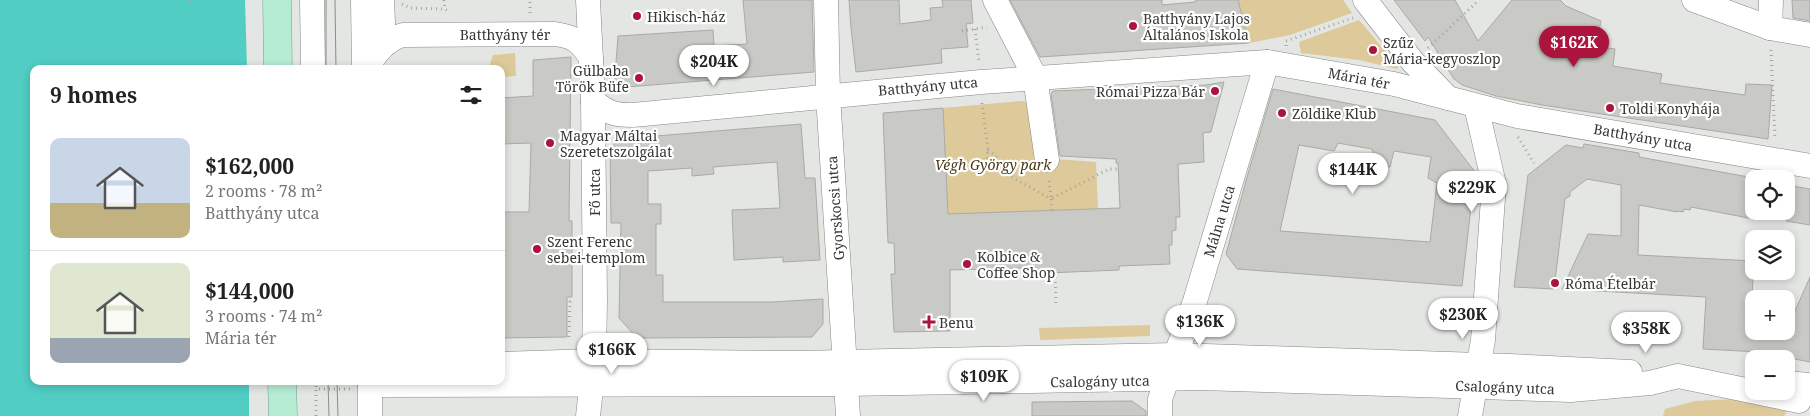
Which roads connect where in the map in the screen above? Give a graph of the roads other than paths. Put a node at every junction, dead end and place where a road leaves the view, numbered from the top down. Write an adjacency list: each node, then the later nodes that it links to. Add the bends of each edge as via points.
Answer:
1 (277, 0): 16 (main road)
2 (312, 0): 17 (street)
3 (364, 0): 18 (street)
4 (382, 0): 13 (street)
5 (588, 0): 14 (street)
6 (826, 0): 21 (street, Gyorskocsi utca)
7 (995, 0): 20 (street)
8 (1694, 0): 11 (street)
9 (1771, 0): 11 (street)
10 (1365, 8): 22 (street)
11 (1770, 28): 12 (street)
12 (1810, 35)
13 (384, 45): 14 (street, Batthyány tér, via 403,35 555,34 581,43); 19 (street, Batthyány tér)
14 (591, 58): 23 (street, Fő utca)
15 (1277, 58): 20 (street, Batthyány utca); 22 (street, Mária tér); 27 (street, Málna utca)
16 (278, 65)
17 (313, 65)
18 (365, 65)
19 (368, 65)
20 (1036, 77): 21 (street, Batthyány utca); 25 (street)
21 (828, 95): 23 (street, Batthyány utca, via 625,115 606,112); 30 (street, Gyorskocsi utca)
22 (1449, 99): 24 (street, Mária tér)
23 (593, 101): 28 (street, Fő utca)
24 (1476, 106): 26 (street, Batthyány utca, via 1517,116); 31 (street, via 1494,184 1483,340)
25 (1047, 160)
26 (1810, 166)
27 (1176, 355): 30 (street, Csalogány utca); 31 (street, Csalogány utca); 33 (street, Málna utca)
28 (594, 361): 29 (street, Csalogány utca); 30 (street, Csalogány utca); 37 (street, Fő utca)
29 (505, 364)
30 (846, 373): 33 (street, Csalogány utca); 37 (street, Csalogány utca); 42 (street, Gyorskocsi utca)
31 (1476, 376): 32 (street, Csalogány utca, via 1572,390 1650,383); 33 (street, Csalogány utca); 44 (street)
32 (1678, 376): 34 (street, Csalogány utca); 38 (street, Csalogány utca)
33 (1167, 380): 43 (street, Málna utca, via 1160,399)
34 (1745, 380)
35 (282, 385): 39 (main road)
36 (365, 385): 37 (street, Csalogány utca); 40 (street)
37 (592, 386): 41 (street, Fő utca)
38 (1800, 395)
39 (283, 416)
40 (370, 416)
41 (588, 416)
42 (848, 416)
43 (1160, 416)
44 (1470, 416)

